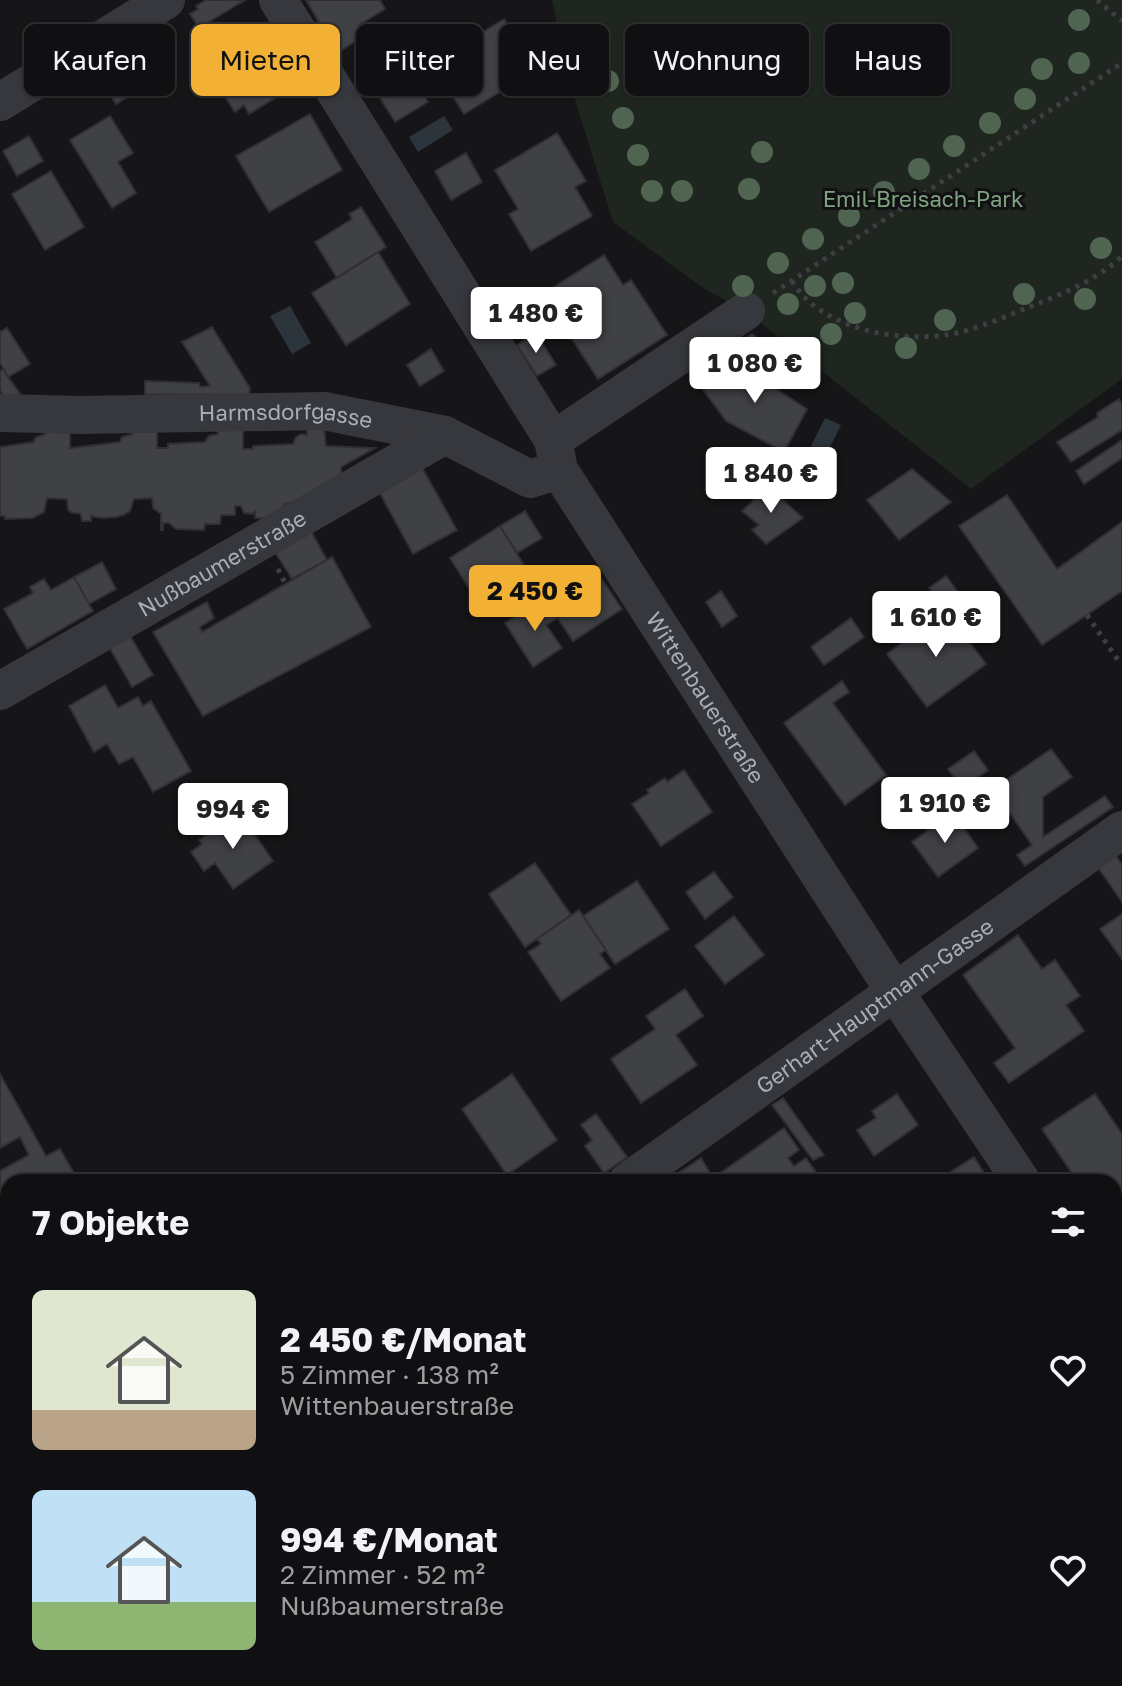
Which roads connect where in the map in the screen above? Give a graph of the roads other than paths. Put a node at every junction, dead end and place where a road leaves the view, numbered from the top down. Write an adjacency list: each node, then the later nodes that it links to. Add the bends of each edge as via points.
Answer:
1 (166, 0): 3 (street)
2 (278, 0): 7 (street, Wittenbauerstraße)
3 (0, 102)
4 (746, 311): 7 (street)
5 (0, 413): 6 (street, Harmsdorfgasse, via 324,411)
6 (445, 435): 7 (street, Harmsdorfgasse, via 530,479); 8 (street, Nußbaumerstraße)
7 (556, 455): 10 (street, Wittenbauerstraße)
8 (0, 691)
9 (1122, 830): 10 (street, Gerhart-Hauptmann-Gasse)
10 (895, 992): 11 (street, Gerhart-Hauptmann-Gasse); 12 (street, Wittenbauerstraße)
11 (638, 1174)
12 (1017, 1174)

